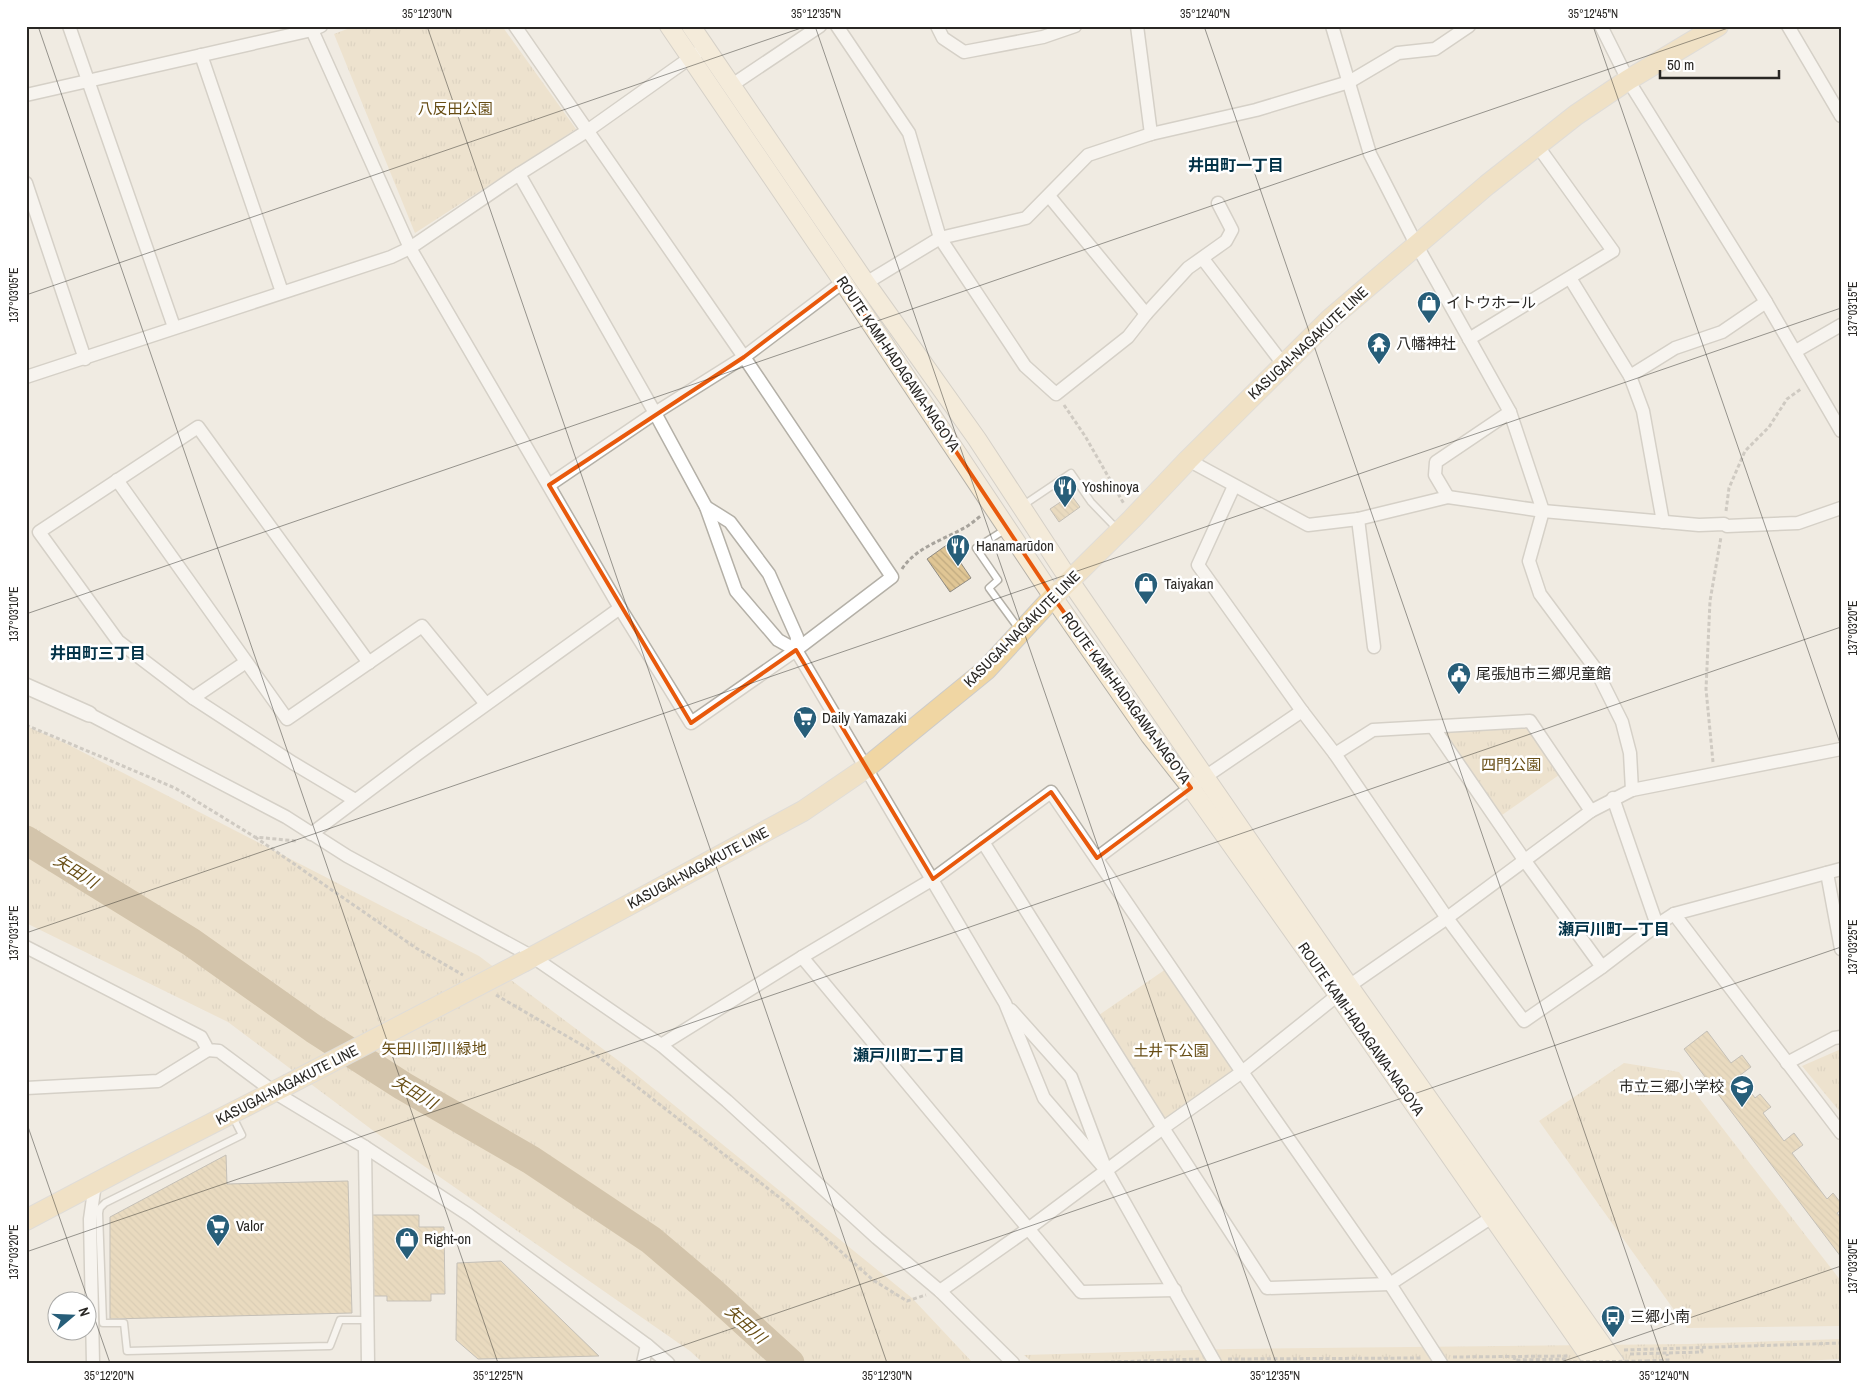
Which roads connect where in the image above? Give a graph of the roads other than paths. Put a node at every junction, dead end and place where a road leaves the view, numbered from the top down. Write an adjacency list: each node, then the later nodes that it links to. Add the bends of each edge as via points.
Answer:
1 (69, 26): 19 (street)
2 (516, 26): 25 (street)
3 (669, 26): 18 (main road, ROUTE KAMI-HADAGAWA-NAGOYA)
4 (691, 26): 16 (main road, ROUTE KAMI-HADAGAWA-NAGOYA)
5 (820, 26): 22 (street)
6 (837, 26): 32 (street, via 909,133)
7 (936, 26): 8 (street, via 943,38 964,52)
8 (1075, 26)
9 (1136, 26): 26 (street)
10 (1332, 26): 21 (street)
11 (1469, 26): 21 (street, via 1435,49 1398,53)
12 (1601, 26): 20 (street)
13 (1718, 26): 20 (main road, KASUGAI-NAGAKUTE LINE)
14 (1788, 26): 24 (street)
15 (317, 28): 17 (street); 34 (street)
16 (705, 47): 18 (street); 22 (main road, ROUTE KAMI-HADAGAWA-NAGOYA)
17 (201, 55): 19 (street); 39 (street)
18 (690, 58): 25 (street); 37 (main road, ROUTE KAMI-HADAGAWA-NAGOYA)
19 (87, 80): 23 (street); 43 (street)
20 (1628, 80): 27 (main road, KASUGAI-NAGAKUTE LINE); 40 (street)
21 (1349, 82): 26 (street, via 1256,110); 33 (street, via 1370,154)
22 (732, 86): 38 (main road, ROUTE KAMI-HADAGAWA-NAGOYA)
23 (26, 95)
24 (1841, 116)
25 (587, 131): 28 (street); 46 (street)
26 (1150, 134): 30 (street, via 1088,155)
27 (1537, 144): 33 (main road, KASUGAI-NAGAKUTE LINE); 36 (street, via 1613,251)
28 (519, 174): 34 (street); 52 (street)
29 (26, 183): 47 (street)
30 (1049, 196): 32 (street, via 1026,218); 41 (street)
31 (1218, 203): 35 (street, via 1232,230 1226,241)
32 (940, 238): 38 (street); 41 (street, via 1025,366 1056,394 1128,337)
33 (1416, 244): 44 (street); 48 (main road, KASUGAI-NAGAKUTE LINE)
34 (410, 248): 39 (street); 56 (street)
35 (1203, 259): 41 (street, via 1188,268); 48 (street)
36 (1570, 278): 44 (street); 49 (street)
37 (843, 282): 46 (street); 66 (main road, ROUTE KAMI-HADAGAWA-NAGOYA)
38 (866, 283): 59 (main road, ROUTE KAMI-HADAGAWA-NAGOYA, via 977,439)
39 (282, 292): 43 (street)
40 (1766, 302): 45 (street); 49 (street, via 1722,332 1676,348)
41 (1146, 314)
42 (1841, 325): 45 (street)
43 (174, 327): 47 (street)
44 (1469, 339): 51 (street)
45 (1796, 351): 53 (street)
46 (744, 357): 52 (street); 72 (street, via 892,577)
47 (85, 359): 50 (street)
48 (1283, 364): 54 (main road, KASUGAI-NAGAKUTE LINE)
49 (1630, 376): 64 (street, via 1643,411)
50 (26, 377)
51 (1510, 412): 58 (street, via 1436,462 1435,475); 62 (street)
52 (655, 413): 56 (street); 60 (street)
53 (1841, 431)
54 (1188, 460): 57 (street); 65 (main road, KASUGAI-NAGAKUTE LINE)
55 (117, 480): 73 (street); 74 (street, via 198,427); 76 (street, via 39,532 118,641)
56 (549, 484): 69 (street)
57 (1234, 486): 63 (street, via 1308,525); 78 (street, via 1198,565)
58 (1448, 497): 62 (street); 63 (street)
59 (1020, 506): 65 (lane, via 1071,473 1091,502); 67 (main road, ROUTE KAMI-HADAGAWA-NAGOYA)
60 (706, 507): 72 (street, via 736,591 778,640); 72 (street, via 730,522 769,574 797,637)
61 (1841, 508): 64 (street, via 1798,523 1727,526)
62 (1543, 511): 64 (street); 86 (street, via 1529,561 1540,594 1595,668 1622,722 1630,753)
63 (1358, 519): 71 (street)
64 (1663, 522)
65 (1126, 525): 67 (main road, KASUGAI-NAGAKUTE LINE)
66 (1007, 529): 68 (main road, ROUTE KAMI-HADAGAWA-NAGOYA); 70 (lane, via 976,548 998,580 989,588)
67 (1070, 581): 68 (main road, KASUGAI-NAGAKUTE LINE); 84 (main road, ROUTE KAMI-HADAGAWA-NAGOYA)
68 (1053, 597): 70 (main road, KASUGAI-NAGAKUTE LINE); 85 (main road, ROUTE KAMI-HADAGAWA-NAGOYA, via 1150,736)
69 (620, 608): 72 (street, via 691,723); 77 (street)
70 (1021, 632): 83 (main road, KASUGAI-NAGAKUTE LINE, via 986,670)
71 (1374, 647)
72 (796, 650): 83 (street)
73 (246, 662): 74 (street, via 287,719); 76 (street)
74 (369, 663): 77 (street, via 422,626)
75 (26, 686): 79 (street)
76 (193, 698): 88 (street)
77 (486, 704): 88 (street)
78 (1302, 710): 82 (street); 84 (street)
79 (88, 714): 90 (street, via 286,817)
80 (1433, 726): 82 (street, via 1373,730); 89 (street, via 1530,721); 93 (street)
81 (1841, 749): 86 (street)
82 (1335, 754): 98 (street)
83 (866, 768): 96 (street); 103 (main road, KASUGAI-NAGAKUTE LINE, via 803,811)
84 (1205, 777): 85 (street); 105 (main road, ROUTE KAMI-HADAGAWA-NAGOYA)
85 (1191, 788): 92 (street); 105 (main road, ROUTE KAMI-HADAGAWA-NAGOYA)
86 (1632, 790): 87 (street)
87 (1614, 798): 89 (street); 99 (street)
88 (356, 800): 90 (street)
89 (1591, 811): 93 (street)
90 (311, 834): 103 (street)
91 (983, 842): 92 (street, via 1051,792); 96 (street); 115 (street)
92 (1097, 858): 111 (street)
93 (1525, 862): 98 (street); 104 (street)
94 (1841, 869): 95 (street)
95 (1828, 873): 97 (street); 101 (street)
96 (933, 879): 102 (street); 106 (street)
97 (1674, 914): 99 (street); 110 (street)
98 (1447, 918): 104 (street, via 1524,1021); 105 (street)
99 (1657, 925): 104 (street)
100 (26, 947): 109 (street, via 201,1037)
101 (1841, 949)
102 (802, 957): 108 (street); 122 (street)
103 (529, 959): 108 (street); 113 (main road, KASUGAI-NAGAKUTE LINE, bridge)
104 (1602, 968)
105 (1344, 990): 111 (street); 120 (main road, ROUTE KAMI-HADAGAWA-NAGOYA); 128 (main road, ROUTE KAMI-HADAGAWA-NAGOYA)
106 (1004, 1003): 118 (street, via 1044,1098); 118 (street, via 1071,1077)
107 (1841, 1036): 110 (street)
108 (661, 1045): 125 (street)
109 (208, 1050): 112 (street, via 158,1081); 113 (street, via 220,1051)
110 (1787, 1063): 116 (street)
111 (1242, 1072): 115 (street); 123 (street)
112 (26, 1088)
113 (280, 1089): 114 (main road, KASUGAI-NAGAKUTE LINE); 117 (street)
114 (232, 1114): 119 (main road, KASUGAI-NAGAKUTE LINE); 126 (lane, via 242,1135 100,1208 103,1323 124,1323 127,1351 330,1346 340,1320)
115 (1163, 1128): 118 (street); 123 (street, via 1267,1288)
116 (1841, 1133)
117 (365, 1147): 126 (street); 127 (street, via 469,1215)
118 (1106, 1170): 122 (street); 124 (street)
119 (95, 1184): 121 (main road, KASUGAI-NAGAKUTE LINE); 131 (street, via 90,1219)
120 (1492, 1217): 123 (street); 128 (main road, ROUTE KAMI-HADAGAWA-NAGOYA)
121 (26, 1220)
122 (1028, 1229): 124 (street, via 1081,1292); 125 (street)
123 (1390, 1284): 129 (street)
124 (1175, 1290): 130 (street)
125 (940, 1291): 135 (street)
126 (368, 1320): 132 (street)
127 (647, 1345): 133 (street); 134 (street)
128 (1601, 1358)
129 (1439, 1360)
130 (1214, 1361)
131 (93, 1363)
132 (368, 1363)
133 (643, 1363)
134 (668, 1363)
135 (1013, 1363)

